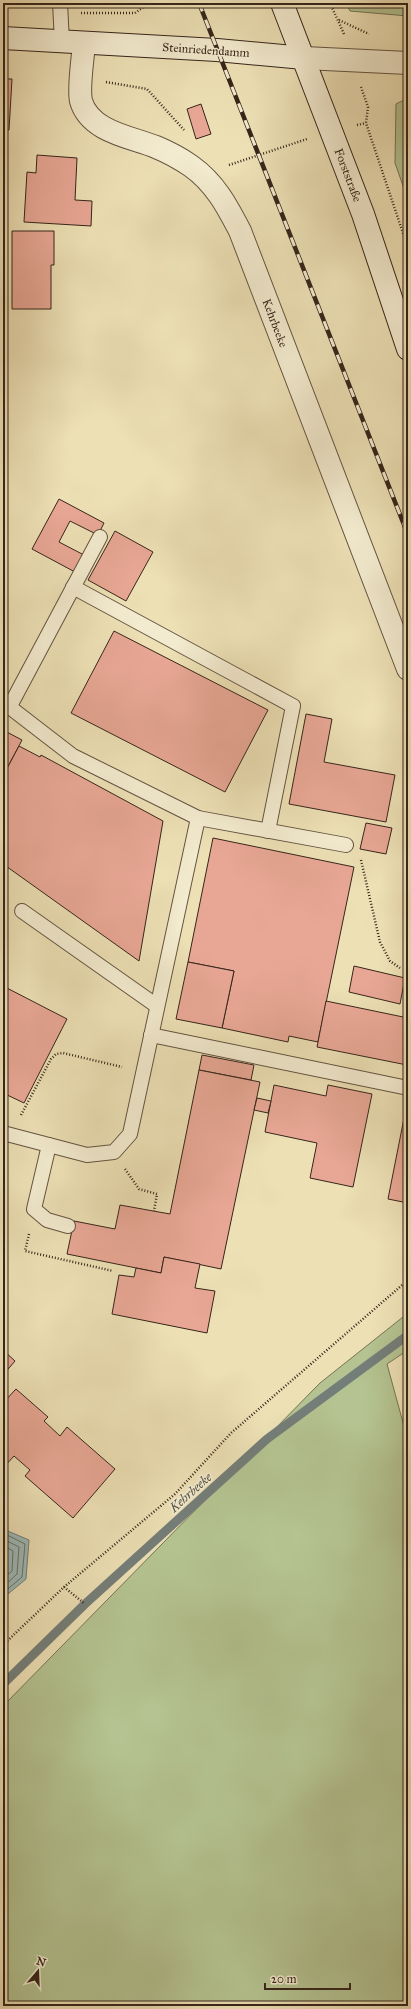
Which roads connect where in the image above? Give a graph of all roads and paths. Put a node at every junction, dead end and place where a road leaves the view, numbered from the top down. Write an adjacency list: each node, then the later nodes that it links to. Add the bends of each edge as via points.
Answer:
1 (149, 3): 4 (path, via 135,14)
2 (282, 3): 9 (street, Forststraße)
3 (330, 3): 5 (path, via 339,20 368,34)
4 (60, 9): 7 (lane)
5 (374, 34)
6 (3, 38): 7 (street, Steinriedendamm)
7 (62, 42): 8 (street, Steinriedendamm)
8 (84, 43): 9 (street, Steinriedendamm, via 217,50); 11 (street, Kehrbeeke)
9 (304, 58): 10 (street, Steinriedendamm); 14 (street, Forststraße)
10 (408, 63)
11 (82, 79): 15 (path, via 147,89); 21 (street, Kehrbeeke, via 82,102 96,121 109,130 156,147 206,178 219,193 240,231)
12 (368, 107): 13 (path)
13 (366, 123): 14 (path); 17 (path)
14 (331, 132): 16 (path); 18 (street, Forststraße, via 363,214)
15 (188, 135)
16 (222, 167)
17 (408, 248)
18 (408, 349)
19 (100, 537): 20 (lane)
20 (73, 587): 22 (lane); 24 (lane, via 293,706)
21 (408, 669)
22 (6, 704): 23 (lane, via 73,756)
23 (198, 818): 24 (lane); 28 (lane)
24 (268, 831): 25 (lane)
25 (346, 845): 27 (path, via 360,858 380,942 390,961)
26 (22, 911): 28 (lane)
27 (400, 968)
28 (157, 1006): 29 (lane)
29 (151, 1035): 30 (lane); 31 (lane)
30 (144, 1072): 32 (path, via 63,1053 56,1054); 33 (lane, via 130,1134 114,1152 87,1155)
31 (408, 1088)
32 (7, 1134): 33 (lane)
33 (49, 1145): 35 (lane)
34 (139, 1189): 36 (path, via 158,1194)
35 (34, 1209): 37 (lane, via 47,1220); 38 (path, via 25,1251)
36 (154, 1211)
37 (68, 1226)
38 (113, 1271)
39 (408, 1280): 40 (path, via 232,1433 174,1494)
40 (64, 1588): 41 (path); 42 (path)
41 (85, 1604)
42 (3, 1645)

